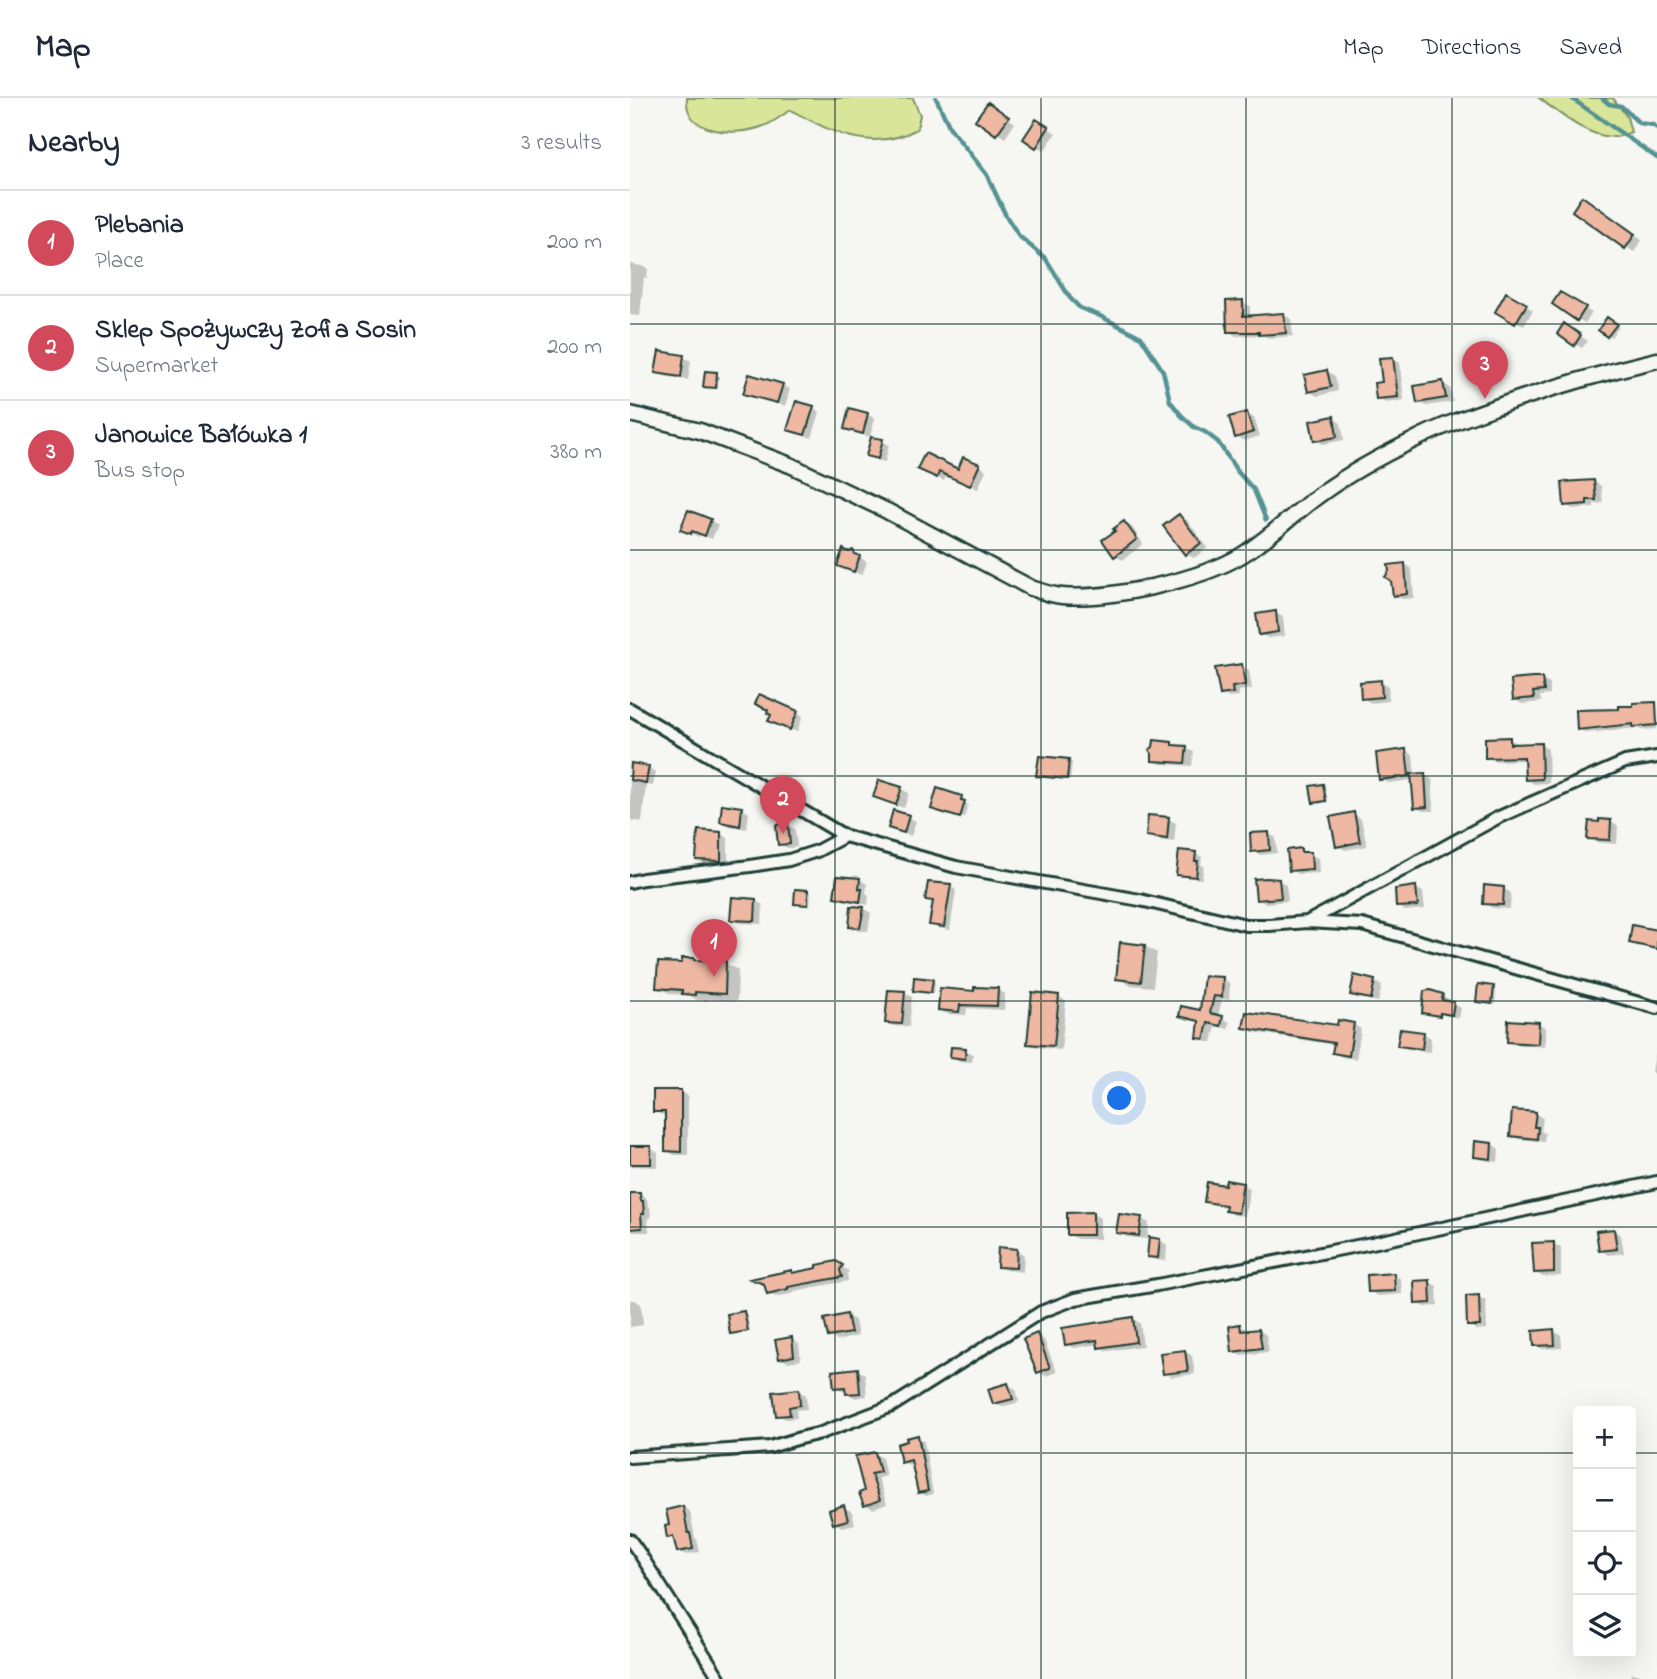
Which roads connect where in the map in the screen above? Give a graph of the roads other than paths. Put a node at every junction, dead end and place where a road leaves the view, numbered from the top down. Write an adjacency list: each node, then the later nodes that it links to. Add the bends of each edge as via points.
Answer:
1 (1657, 359): 2 (street, via 1556,386 1449,424 1350,474 1222,565 1169,582 1099,595 1063,596 1031,588 790,465 700,431)
2 (630, 414)
3 (630, 709): 5 (street)
4 (1657, 757): 7 (street, via 1625,762 1499,817)
5 (845, 836): 6 (street, via 789,860); 7 (street, via 956,867 1140,900 1246,925)
6 (630, 882)
7 (1307, 922): 8 (street, via 1362,925)
8 (1657, 1008)
9 (1657, 1182): 10 (street, via 1075,1299 1041,1312 892,1406 821,1433 770,1447)
10 (630, 1457)
11 (630, 1540): 12 (street)
12 (720, 1679)

